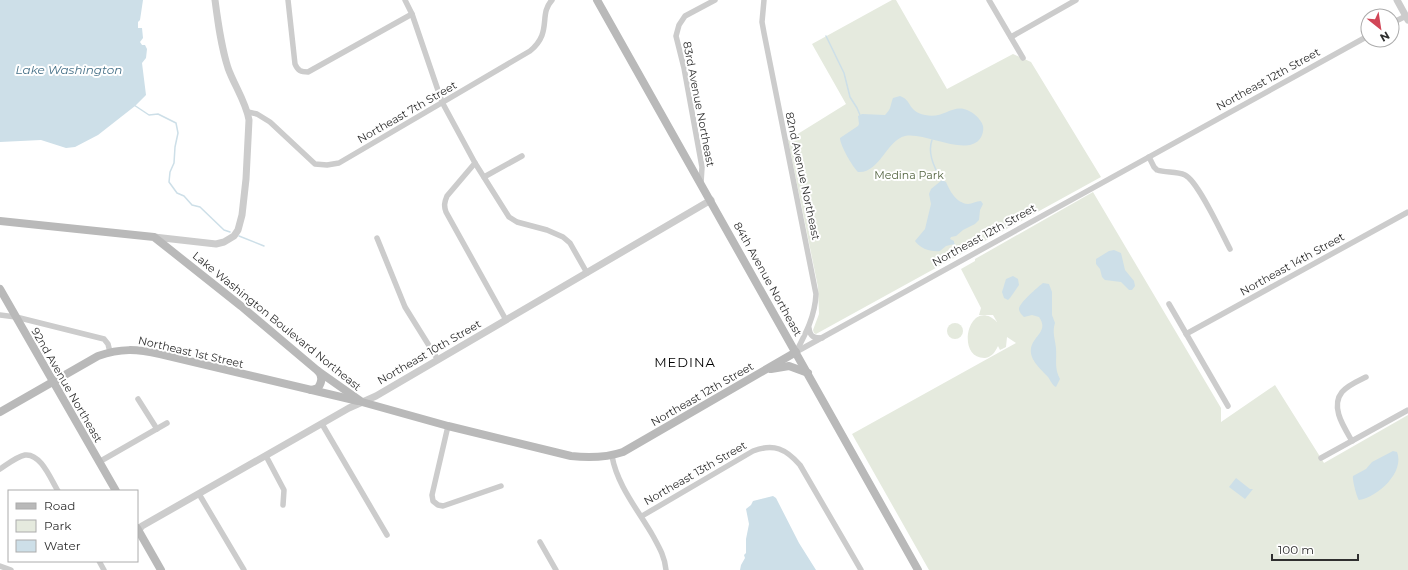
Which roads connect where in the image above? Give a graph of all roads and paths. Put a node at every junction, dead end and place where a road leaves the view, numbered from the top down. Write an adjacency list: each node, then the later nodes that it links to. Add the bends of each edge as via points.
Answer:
1 (215, 0): 17 (street, via 229,69)
2 (288, 0): 11 (street, via 295,64 300,71 308,72)
3 (405, 0): 11 (street)
4 (552, 0): 16 (street, Northeast 7th Street, via 548,5 542,38 534,48)
5 (598, 0): 22 (main road, 84th Avenue Northeast)
6 (715, 0): 22 (street, 83rd Avenue Northeast, via 685,16 677,28 676,36 702,167)
7 (764, 0): 37 (street, 82nd Avenue Northeast, via 762,22 814,281 816,306)
8 (989, 0): 13 (street)
9 (1076, 0): 13 (street)
10 (1397, 0): 12 (street)
11 (412, 14): 16 (street)
12 (1407, 18)
13 (1011, 38): 15 (street)
14 (1360, 40): 19 (street, Northeast 12th Street)
15 (1023, 58)
16 (442, 102): 17 (street, Northeast 7th Street, via 339,163 326,166 315,164 270,122); 20 (street)
17 (248, 112): 28 (street, via 246,179 238,230 229,239 220,243)
18 (522, 156): 21 (street)
19 (1149, 157): 29 (street, via 1157,170 1189,178 1206,203); 39 (street, Northeast 12th Street)
20 (475, 163): 21 (street); 36 (street, via 447,196 444,206)
21 (484, 177): 31 (street, via 509,217 563,237 570,243)
22 (701, 183): 23 (main road, 84th Avenue Northeast)
23 (711, 200): 31 (street, Northeast 10th Street); 41 (main road, 84th Avenue Northeast)
24 (1408, 212): 38 (street, Northeast 14th Street)
25 (0, 221): 26 (main road)
26 (154, 237): 28 (street); 30 (main road, Lake Washington Boulevard Northeast)
27 (377, 238): 42 (street, via 405,307)
28 (175, 239): 30 (street)
29 (1230, 249)
30 (171, 250): 43 (main road, Lake Washington Boulevard Northeast)
31 (587, 273): 36 (street, Northeast 10th Street)
32 (0, 290): 35 (main road, 92nd Avenue Northeast)
33 (1169, 304): 38 (street)
34 (0, 315): 35 (street)
35 (16, 317): 40 (street, via 104,339); 47 (main road, 92nd Avenue Northeast)
36 (506, 320): 42 (street, Northeast 10th Street)
37 (809, 328): 39 (street, via 812,336); 41 (street, 82nd Avenue Northeast)
38 (1186, 334): 51 (street)
39 (823, 338): 41 (street, Northeast 12th Street)
40 (110, 352): 47 (main road, Northeast 1st Street); 48 (main road, Northeast 1st Street, via 134,349 146,351)
41 (796, 352): 44 (main road, Northeast 12th Street); 45 (main road, 84th Avenue Northeast)
42 (438, 360): 50 (street, Northeast 10th Street)
43 (318, 370): 48 (main road, via 322,381 318,388); 50 (main road, Lake Washington Boulevard Northeast)
44 (764, 370): 45 (main road, via 789,366); 60 (main road, Northeast 12th Street, via 635,446)
45 (808, 373): 79 (main road, 84th Avenue Northeast)
46 (1366, 377): 58 (street, via 1342,392 1338,400 1338,415)
47 (52, 381): 53 (main road, Northeast 1st Street); 62 (main road, 92nd Avenue Northeast)
48 (311, 390): 50 (main road, Northeast 1st Street)
49 (138, 399): 57 (street)
50 (362, 402): 55 (street, Northeast 10th Street); 56 (main road, Lake Washington Boulevard Northeast)
51 (1228, 406)
52 (1408, 410): 58 (street)
53 (0, 412)
54 (167, 423): 57 (street)
55 (322, 424): 59 (street, Northeast 10th Street); 72 (street)
56 (448, 426): 60 (main road, Lake Washington Boulevard Northeast, via 571,456); 64 (street, via 432,495 433,501 443,506)
57 (156, 429): 62 (street)
58 (1352, 441): 61 (street)
59 (266, 456): 67 (street, Northeast 10th Street); 68 (street, via 284,490)
60 (612, 456): 69 (street, via 623,486)
61 (1321, 458)
62 (99, 462): 66 (main road, 92nd Avenue Northeast)
63 (0, 469): 65 (street, via 20,457 32,455 42,463)
64 (501, 486)
65 (57, 490)
66 (115, 490)
67 (199, 494): 70 (street, Northeast 10th Street); 75 (street)
68 (283, 505)
69 (642, 516): 77 (street, via 663,554); 78 (street, Northeast 13th Street, via 753,451 763,447 783,450 800,465)
70 (138, 529)
71 (138, 532): 74 (main road)
72 (387, 535)
73 (540, 542): 76 (street)
74 (161, 570)
75 (244, 570)
76 (556, 570)
77 (666, 570)
78 (860, 570)
79 (918, 570)

